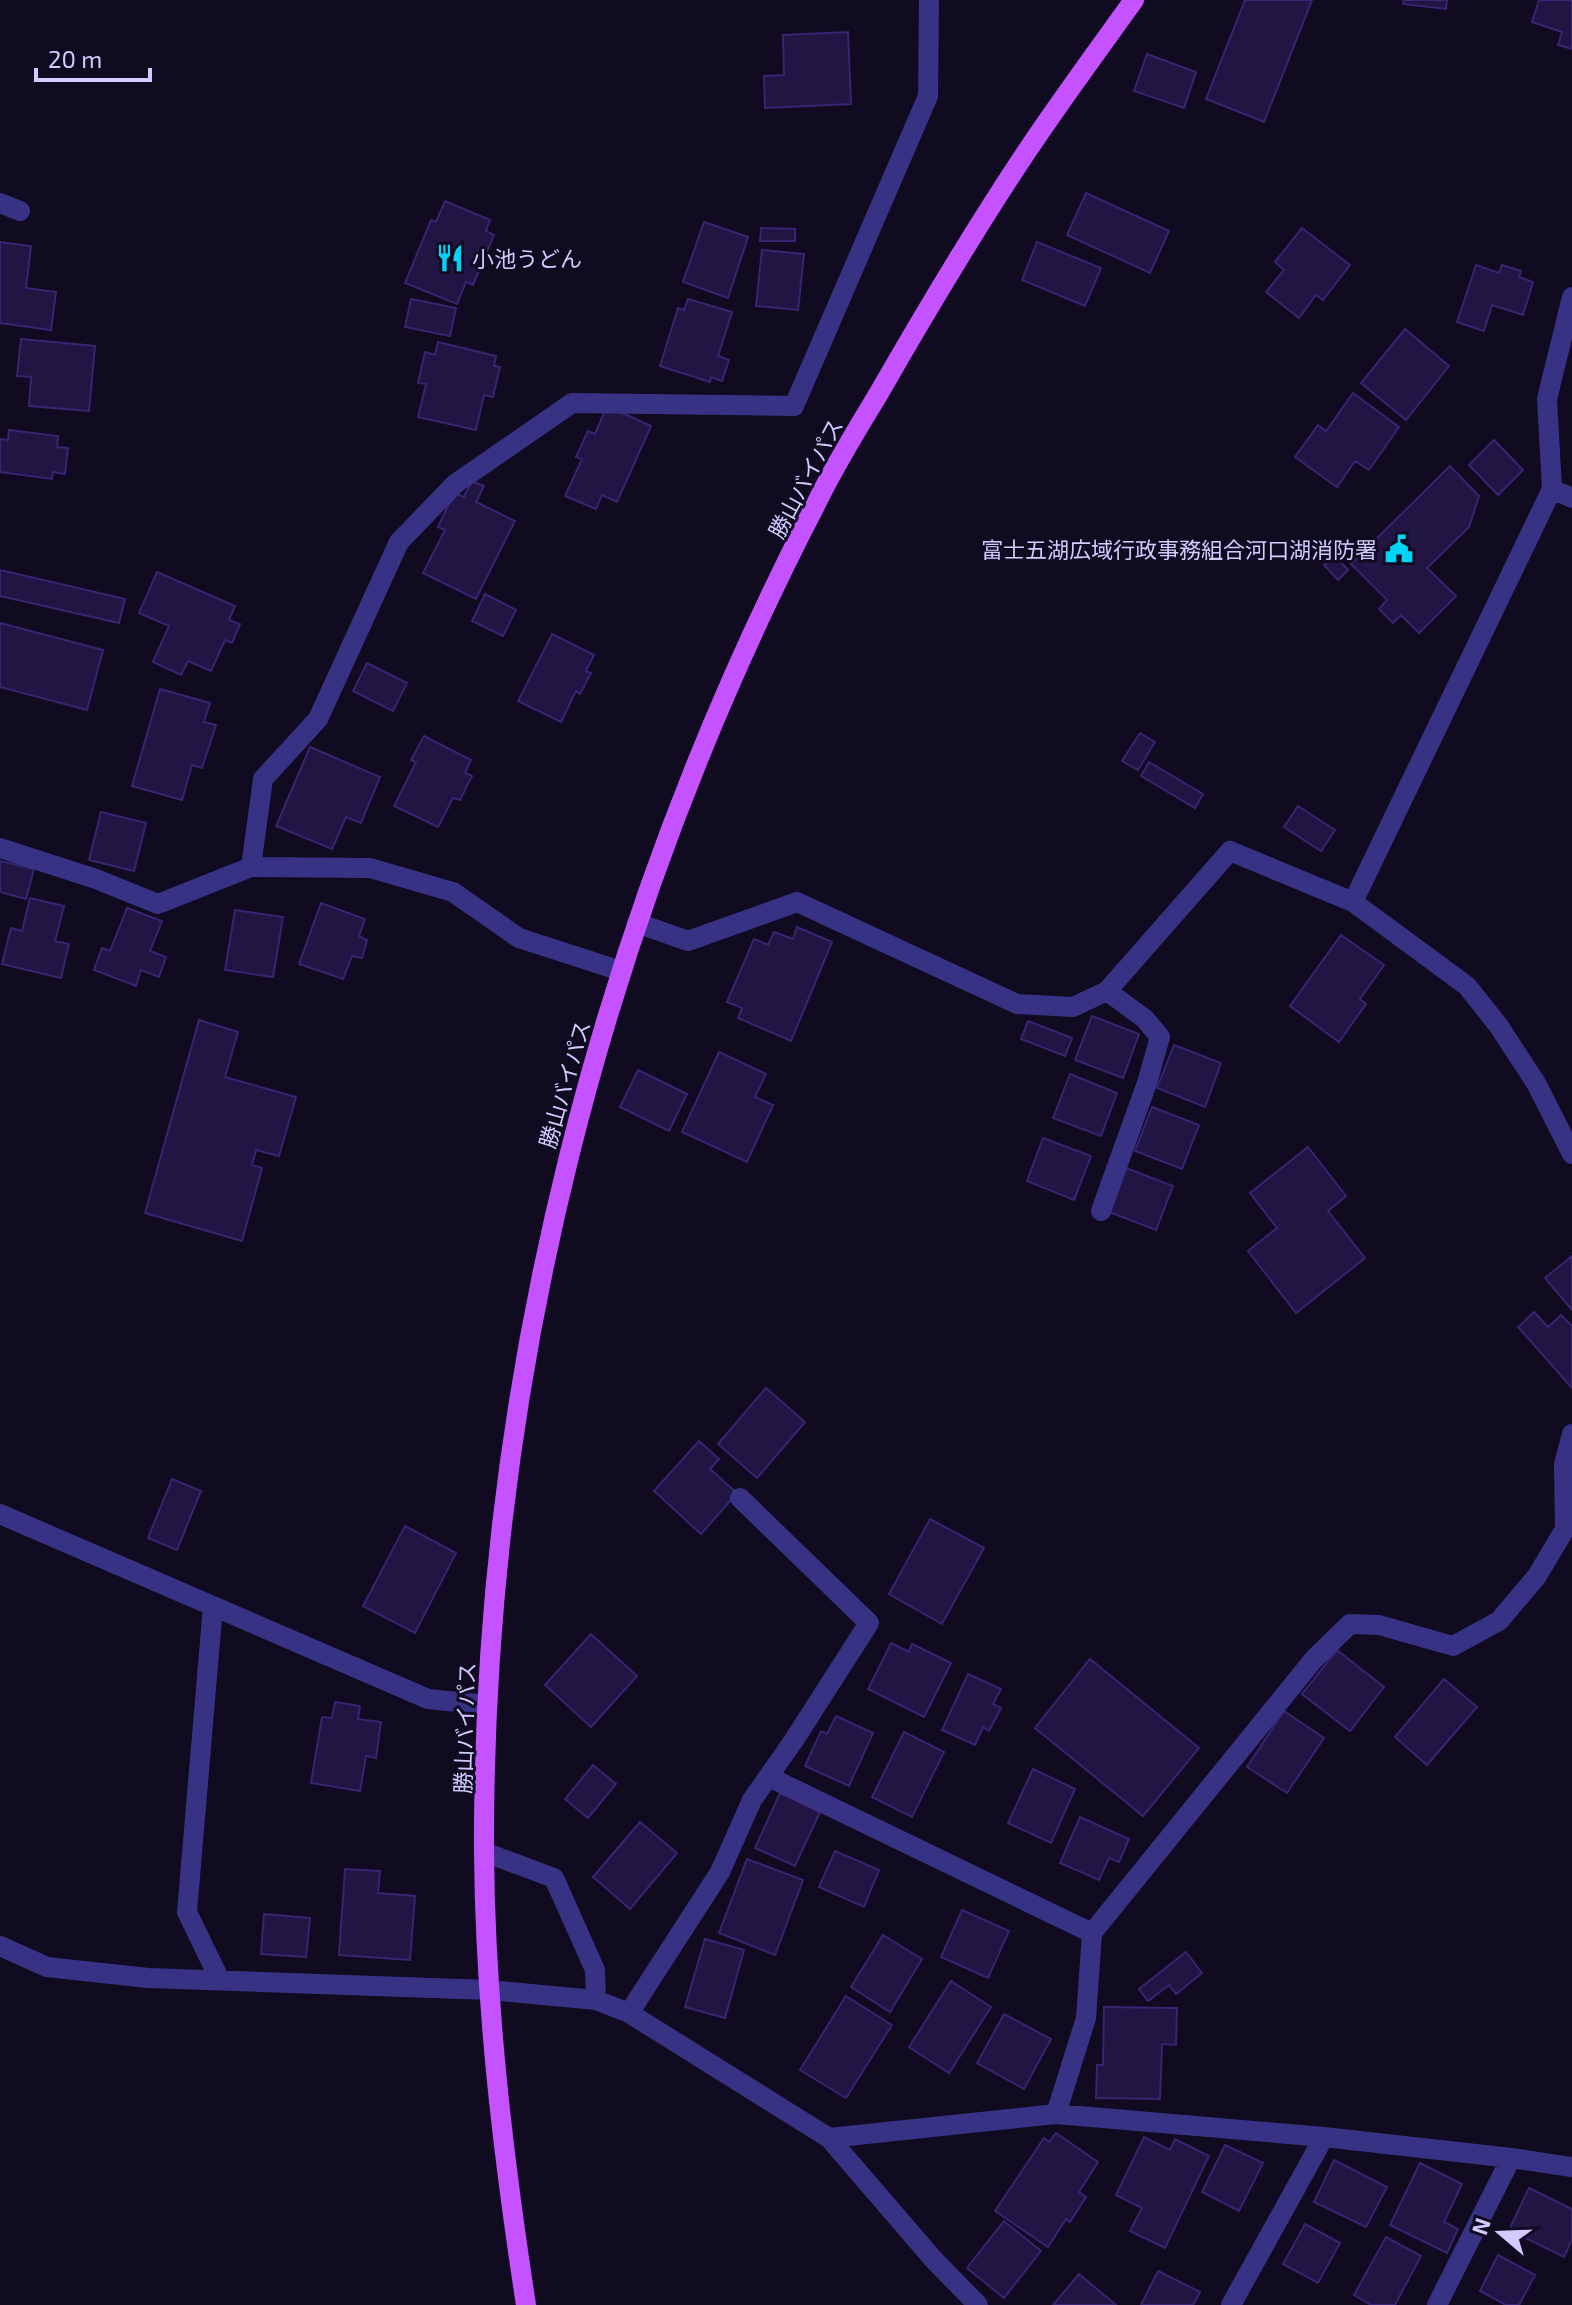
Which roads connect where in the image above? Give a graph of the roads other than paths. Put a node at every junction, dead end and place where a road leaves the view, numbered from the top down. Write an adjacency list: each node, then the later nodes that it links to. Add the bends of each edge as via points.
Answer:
1 (929, 0): 9 (street, via 928,96 794,406 572,403 455,484 399,542 318,719 263,779)
2 (1134, 0): 11 (main road, 勝山バイパス, via 1027,151 820,495 755,626)
3 (0, 203): 4 (street)
4 (20, 211)
5 (1572, 297): 6 (street, via 1547,399)
6 (1552, 489): 7 (street); 10 (street)
7 (1572, 498)
8 (0, 848): 9 (street, via 158,904)
9 (251, 867): 12 (street, via 370,868 453,892 519,938)
10 (1353, 902): 13 (street, via 1230,851); 14 (street, via 1467,986 1536,1083)
11 (637, 923): 12 (main road, 勝山バイパス); 13 (street, via 688,941 797,902 1017,1004 1073,1007)
12 (621, 971): 20 (main road, 勝山バイパス, via 577,1122 533,1323 498,1546)
13 (1107, 991): 15 (street, via 1160,1037)
14 (1572, 1154)
15 (1101, 1211)
16 (1572, 1434): 23 (street, via 1564,1464 1565,1529 1537,1576 1499,1621 1453,1646 1379,1625 1350,1624 1314,1659)
17 (740, 1498): 21 (street, via 869,1623)
18 (0, 1514): 19 (street)
19 (213, 1606): 20 (street, via 428,1699); 25 (street, via 187,1912)
20 (487, 1705): 22 (main road, 勝山バイパス)
21 (769, 1777): 23 (street); 28 (street, via 752,1800 720,1872)
22 (484, 1852): 26 (main road, 勝山バイパス); 27 (street, via 554,1878 595,1970)
23 (1092, 1933): 29 (street, via 1086,2018)
24 (0, 1946): 25 (street, via 47,1967)
25 (216, 1980): 26 (street)
26 (489, 1990): 27 (street); 34 (main road, 勝山バイパス)
27 (596, 2000): 28 (street)
28 (629, 2013): 31 (street)
29 (1056, 2114): 30 (street); 31 (street)
30 (1324, 2137): 32 (street); 36 (street)
31 (829, 2138): 35 (street)
32 (1511, 2158): 33 (street); 37 (street)
33 (1572, 2167)
34 (526, 2305)
35 (978, 2305)
36 (1231, 2305)
37 (1437, 2305)

